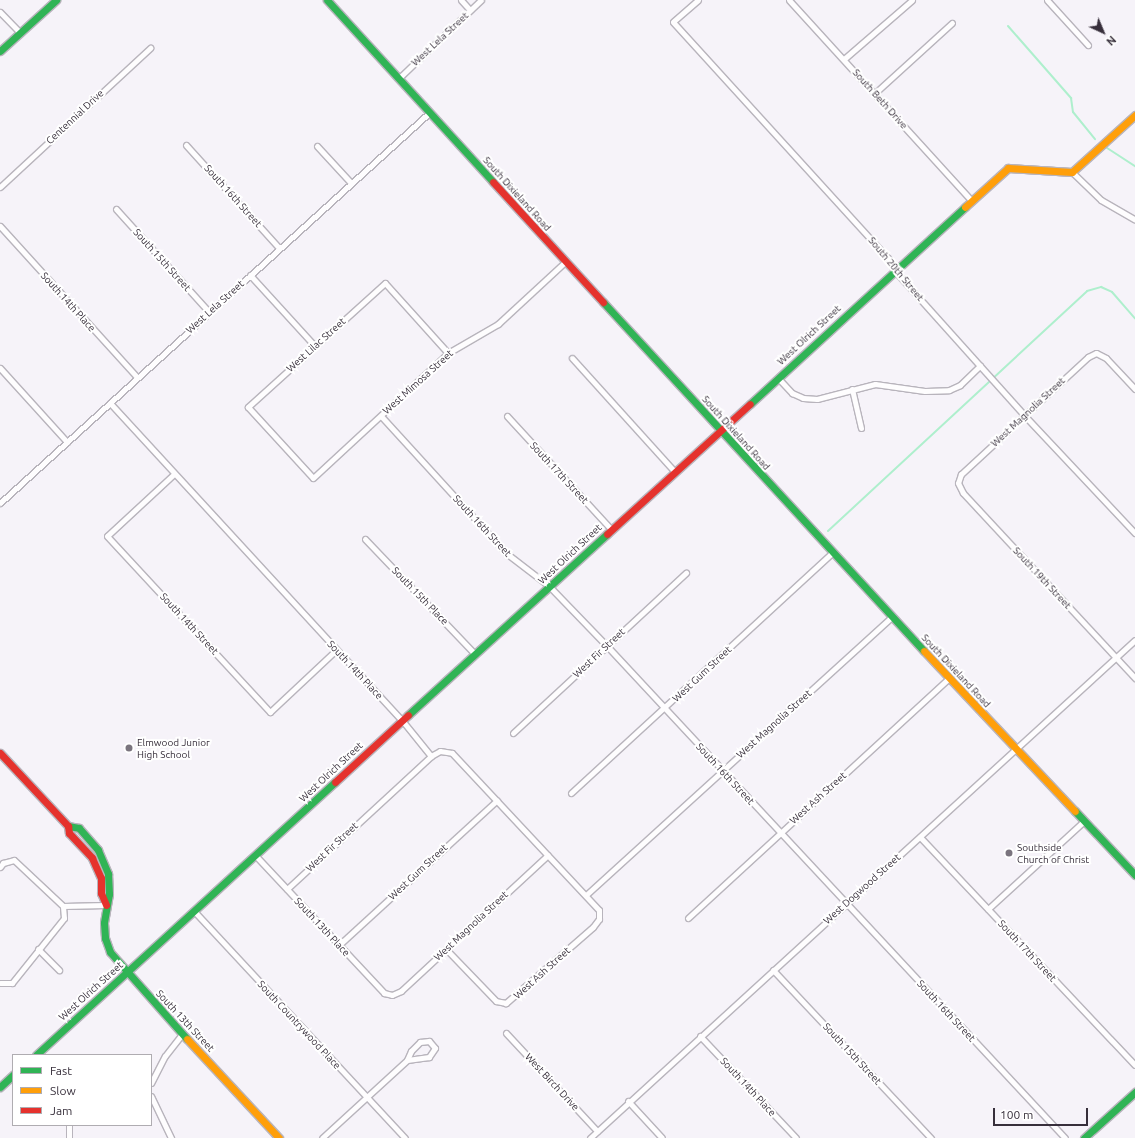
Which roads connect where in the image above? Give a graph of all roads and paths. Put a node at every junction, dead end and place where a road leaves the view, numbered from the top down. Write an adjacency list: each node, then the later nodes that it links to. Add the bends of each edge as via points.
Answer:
1 (56, 0): 12 (street)
2 (327, 0): 17 (street, South Dixieland Road)
3 (461, 0): 9 (street)
4 (481, 0): 9 (street, West Lela Street)
5 (698, 0): 32 (street, South 20th Street, via 673,22 888,258)
6 (789, 0): 16 (street, South Beth Drive)
7 (912, 0): 16 (street)
8 (1047, 0): 13 (street)
9 (470, 10): 17 (street, West Lela Street)
10 (0, 12): 12 (street)
11 (952, 23): 18 (street)
12 (20, 33): 15 (street)
13 (1088, 45)
14 (150, 48): 25 (street, Centennial Drive)
15 (0, 51)
16 (844, 59): 18 (street, South Beth Drive)
17 (399, 78): 19 (street, South Dixieland Road)
18 (875, 93): 26 (street, South Beth Drive)
19 (430, 112): 24 (street, West Lela Street); 31 (street, South Dixieland Road)
20 (1134, 117): 23 (street)
21 (186, 145): 30 (street, South 16th Street)
22 (317, 146): 24 (street)
23 (1072, 172): 26 (street, West Olrich Street, via 1008,168); 28 (street, via 1102,200)
24 (351, 183): 30 (street, West Lela Street)
25 (0, 187)
26 (971, 200): 32 (street, West Olrich Street)
27 (116, 209): 34 (street, South 15th Street)
28 (1135, 220)
29 (0, 226): 40 (street, South 14th Place)
30 (279, 248): 33 (street, West Lela Street)
31 (565, 262): 36 (street, West Mimosa Street, via 498,324); 49 (street, South Dixieland Road)
32 (894, 270): 38 (street, South 20th Street); 41 (street, West Olrich Street)
33 (250, 275): 34 (street, West Lela Street); 35 (street)
34 (209, 312): 40 (street, West Lela Street)
35 (314, 345): 36 (street, West Lilac Street, via 385,283); 54 (street, West Lilac Street, via 248,407)
36 (448, 353): 46 (street, West Mimosa Street)
37 (572, 358): 51 (street)
38 (980, 366): 42 (street, via 960,385 940,392 875,384); 45 (street, South 20th Street)
39 (0, 368): 50 (street)
40 (137, 377): 44 (street, West Lela Street)
41 (778, 378): 42 (street, via 792,393 803,398 817,399); 49 (street, West Olrich Street)
42 (852, 389): 48 (street)
43 (1135, 389): 45 (street, West Magnolia Street, via 1106,358 1096,353 1088,357)
44 (110, 403): 50 (street, West Lela Street); 52 (street, South 14th Place)
45 (1024, 415): 53 (street, West Magnolia Street); 57 (street, South 20th Street)
46 (381, 416): 54 (street, West Mimosa Street); 61 (street, South 16th Street, via 506,553)
47 (507, 416): 56 (street, South 17th Street)
48 (861, 428)
49 (721, 431): 51 (street, West Olrich Street); 59 (street, South Dixieland Road)
50 (67, 442): 55 (street, West Lela Street)
51 (675, 472): 56 (street, West Olrich Street)
52 (174, 474): 65 (street, South 14th Place); 65 (street, South 14th Street, via 107,536 270,712)
53 (961, 474): 67 (street, South 19th Street, via 958,483 963,493)
54 (313, 478)
55 (0, 503)
56 (611, 529): 61 (street, West Olrich Street)
57 (1135, 534)
58 (365, 539): 66 (street, South 15th Place)
59 (832, 553): 62 (street, South Dixieland Road); 70 (street, West Gum Street)
60 (686, 573): 64 (street, West Fir Street)
61 (549, 586): 64 (street, South 16th Street); 66 (street, West Olrich Street)
62 (891, 616): 69 (street, South Dixieland Road); 76 (street, West Magnolia Street)
63 (1135, 640): 67 (street, West Dogwood Street)
64 (607, 646): 70 (street, South 16th Street); 72 (street, West Fir Street)
65 (336, 650): 71 (street, South 14th Place)
66 (475, 654): 71 (street, West Olrich Street)
67 (1116, 658): 68 (street, South 19th Street); 73 (street, West Dogwood Street)
68 (1135, 678)
69 (948, 679): 73 (street, South Dixieland Road); 81 (street, West Ash Street)
70 (664, 708): 76 (street, South 16th Street); 77 (street, West Gum Street)
71 (401, 719): 75 (street, South 14th Place); 83 (street, West Olrich Street)
72 (513, 733)
73 (1016, 750): 79 (street, South Dixieland Road); 82 (street, West Dogwood Street)
74 (0, 753): 80 (street, South 13th Street)
75 (431, 756): 78 (street, via 440,751 452,753); 87 (street, West Fir Street)
76 (722, 771): 81 (street, South 16th Street); 88 (street, West Magnolia Street)
77 (571, 793)
78 (496, 800): 84 (street); 95 (street, West Gum Street)
79 (1083, 822): 86 (street, South Dixieland Road); 92 (street)
80 (68, 826): 90 (street, South 13th Street, via 69,833 97,867 101,893); 90 (street, South 13th Street, via 79,828 98,850 108,874 110,894)
81 (780, 832): 89 (street, South 16th Street); 94 (street, West Ash Street)
82 (920, 837): 89 (street, West Dogwood Street); 92 (street, South 17th Street)
83 (254, 855): 87 (street, South 13th Place); 93 (street, West Olrich Street)
84 (548, 855): 88 (street); 97 (street, West Magnolia Street)
85 (0, 867): 91 (street, via 14,860)
86 (1135, 875)
87 (287, 889): 95 (street, South 13th Place)
88 (586, 895): 97 (street, West Ash Street, via 599,910 599,919 513,1000 506,1003 499,1002)
89 (846, 904): 99 (street, West Dogwood Street); 127 (street, South 16th Street)
90 (106, 905): 91 (street); 100 (street, South 13th Street, via 105,938 110,952)
91 (63, 906): 96 (street, via 64,918)
92 (988, 909): 108 (street, South 17th Street)
93 (194, 911): 100 (street, West Olrich Street); 113 (street, South Countrywood Place)
94 (688, 918)
95 (339, 945): 102 (street, South 13th Place, via 384,993)
96 (38, 949): 98 (street); 101 (street, via 12,983)
97 (446, 949): 102 (street, West Magnolia Street, via 401,991)
98 (59, 970)
99 (773, 970): 105 (street, West Dogwood Street); 126 (street, South 15th Street)
100 (126, 972): 103 (street, South 13th Street); 106 (street, West Olrich Street)
101 (0, 983)
102 (392, 995)
103 (183, 1033): 110 (street, via 165,1056); 120 (street, South 13th Street)
104 (506, 1033): 117 (street, West Birch Drive)
105 (700, 1036): 115 (street, West Dogwood Street); 125 (street, South 14th Place)
106 (37, 1054)
107 (408, 1060): 107 (street, via 429,1057 435,1048 429,1041 420,1042 411,1050); 113 (street)
108 (1135, 1064)
109 (12, 1076): 111 (street)
110 (152, 1081)
111 (0, 1087)
112 (1135, 1092): 128 (street)
113 (368, 1097): 121 (street); 122 (street, South Countrywood Place)
114 (152, 1098): 119 (street)
115 (628, 1101): 117 (street, West Dogwood Street); 124 (street)
116 (69, 1126): 118 (street)
117 (597, 1131): 123 (street, West Dogwood Street)
118 (69, 1138)
119 (171, 1138)
120 (280, 1138)
121 (322, 1138)
122 (405, 1138)
123 (590, 1138)
124 (662, 1138)
125 (796, 1138)
126 (931, 1138)
127 (1065, 1138)
128 (1084, 1138)

